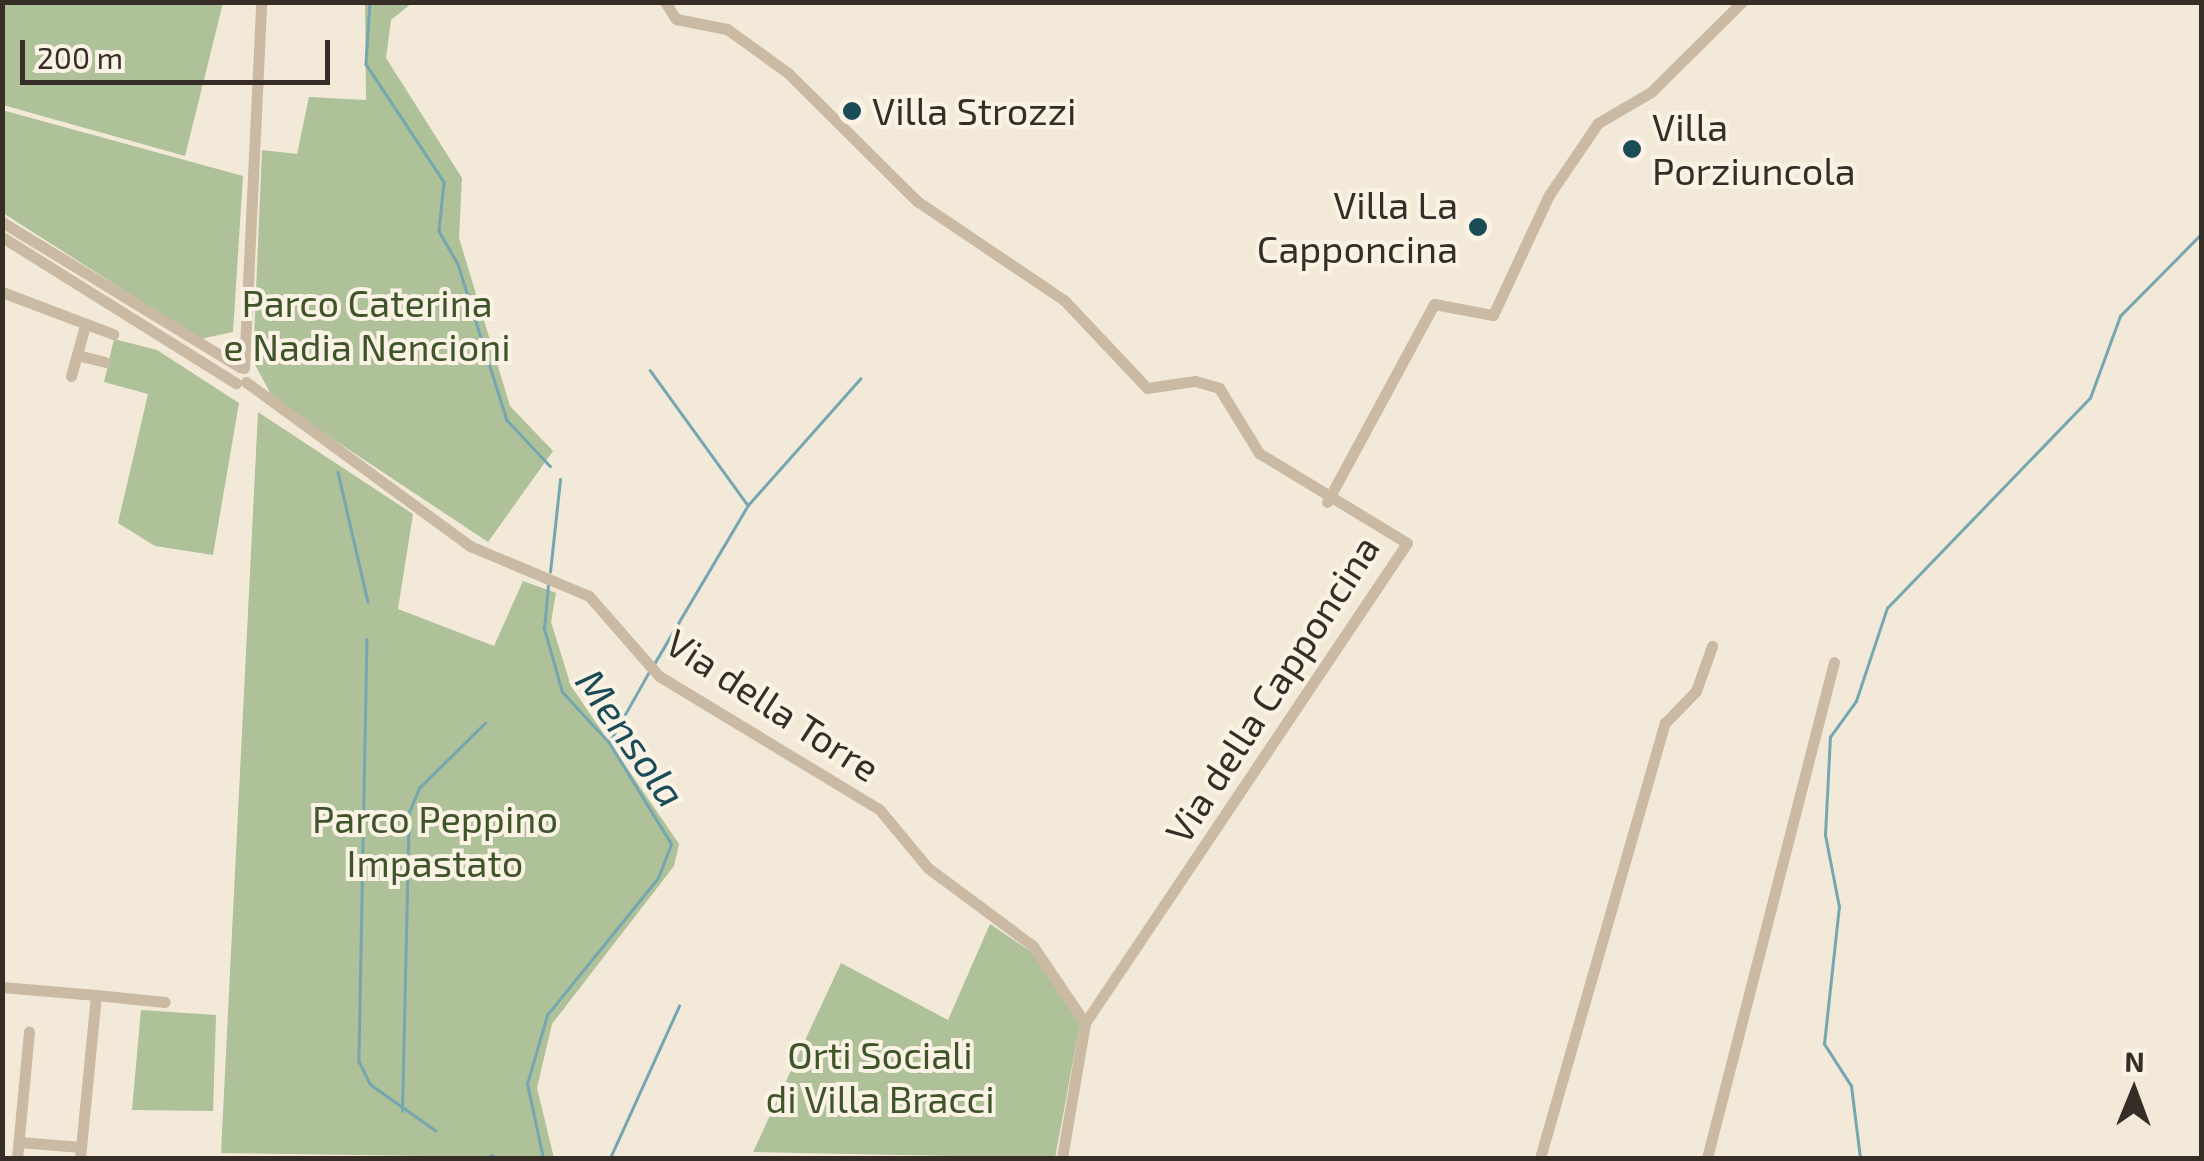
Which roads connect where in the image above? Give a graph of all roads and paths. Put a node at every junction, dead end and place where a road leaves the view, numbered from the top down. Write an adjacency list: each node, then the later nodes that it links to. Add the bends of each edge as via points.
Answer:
1 (261, 2): 11 (street)
2 (665, 2): 14 (street, via 676,18 727,29 788,73 918,201 1064,300 1147,388 1195,381 1219,388 1259,453 1289,466)
3 (1742, 2): 14 (street, Via della Capponcina, via 1651,92 1598,123 1550,195 1493,315 1434,304)
4 (2, 222): 11 (street)
5 (2, 237): 13 (street, Via della Torre)
6 (2, 292): 7 (street)
7 (84, 328): 8 (street); 9 (street)
8 (113, 334)
9 (76, 355): 10 (street); 12 (street)
10 (105, 362)
11 (242, 367): 13 (street)
12 (71, 376)
13 (241, 383): 20 (street, Via della Torre, via 470,546 598,602 667,682 879,808 928,868 1033,946)
14 (1327, 502): 20 (street, Via della Capponcina, via 1404,538 1402,554)
15 (1712, 646): 26 (street, via 1696,691 1664,722)
16 (1834, 662): 27 (street)
17 (2, 987): 18 (street)
18 (96, 995): 19 (street); 23 (street)
19 (165, 1002)
20 (1085, 1023): 25 (street)
21 (29, 1032): 22 (street)
22 (18, 1142): 23 (street); 24 (street)
23 (81, 1153)
24 (17, 1158)
25 (1062, 1158)
26 (1540, 1158)
27 (1707, 1158)

